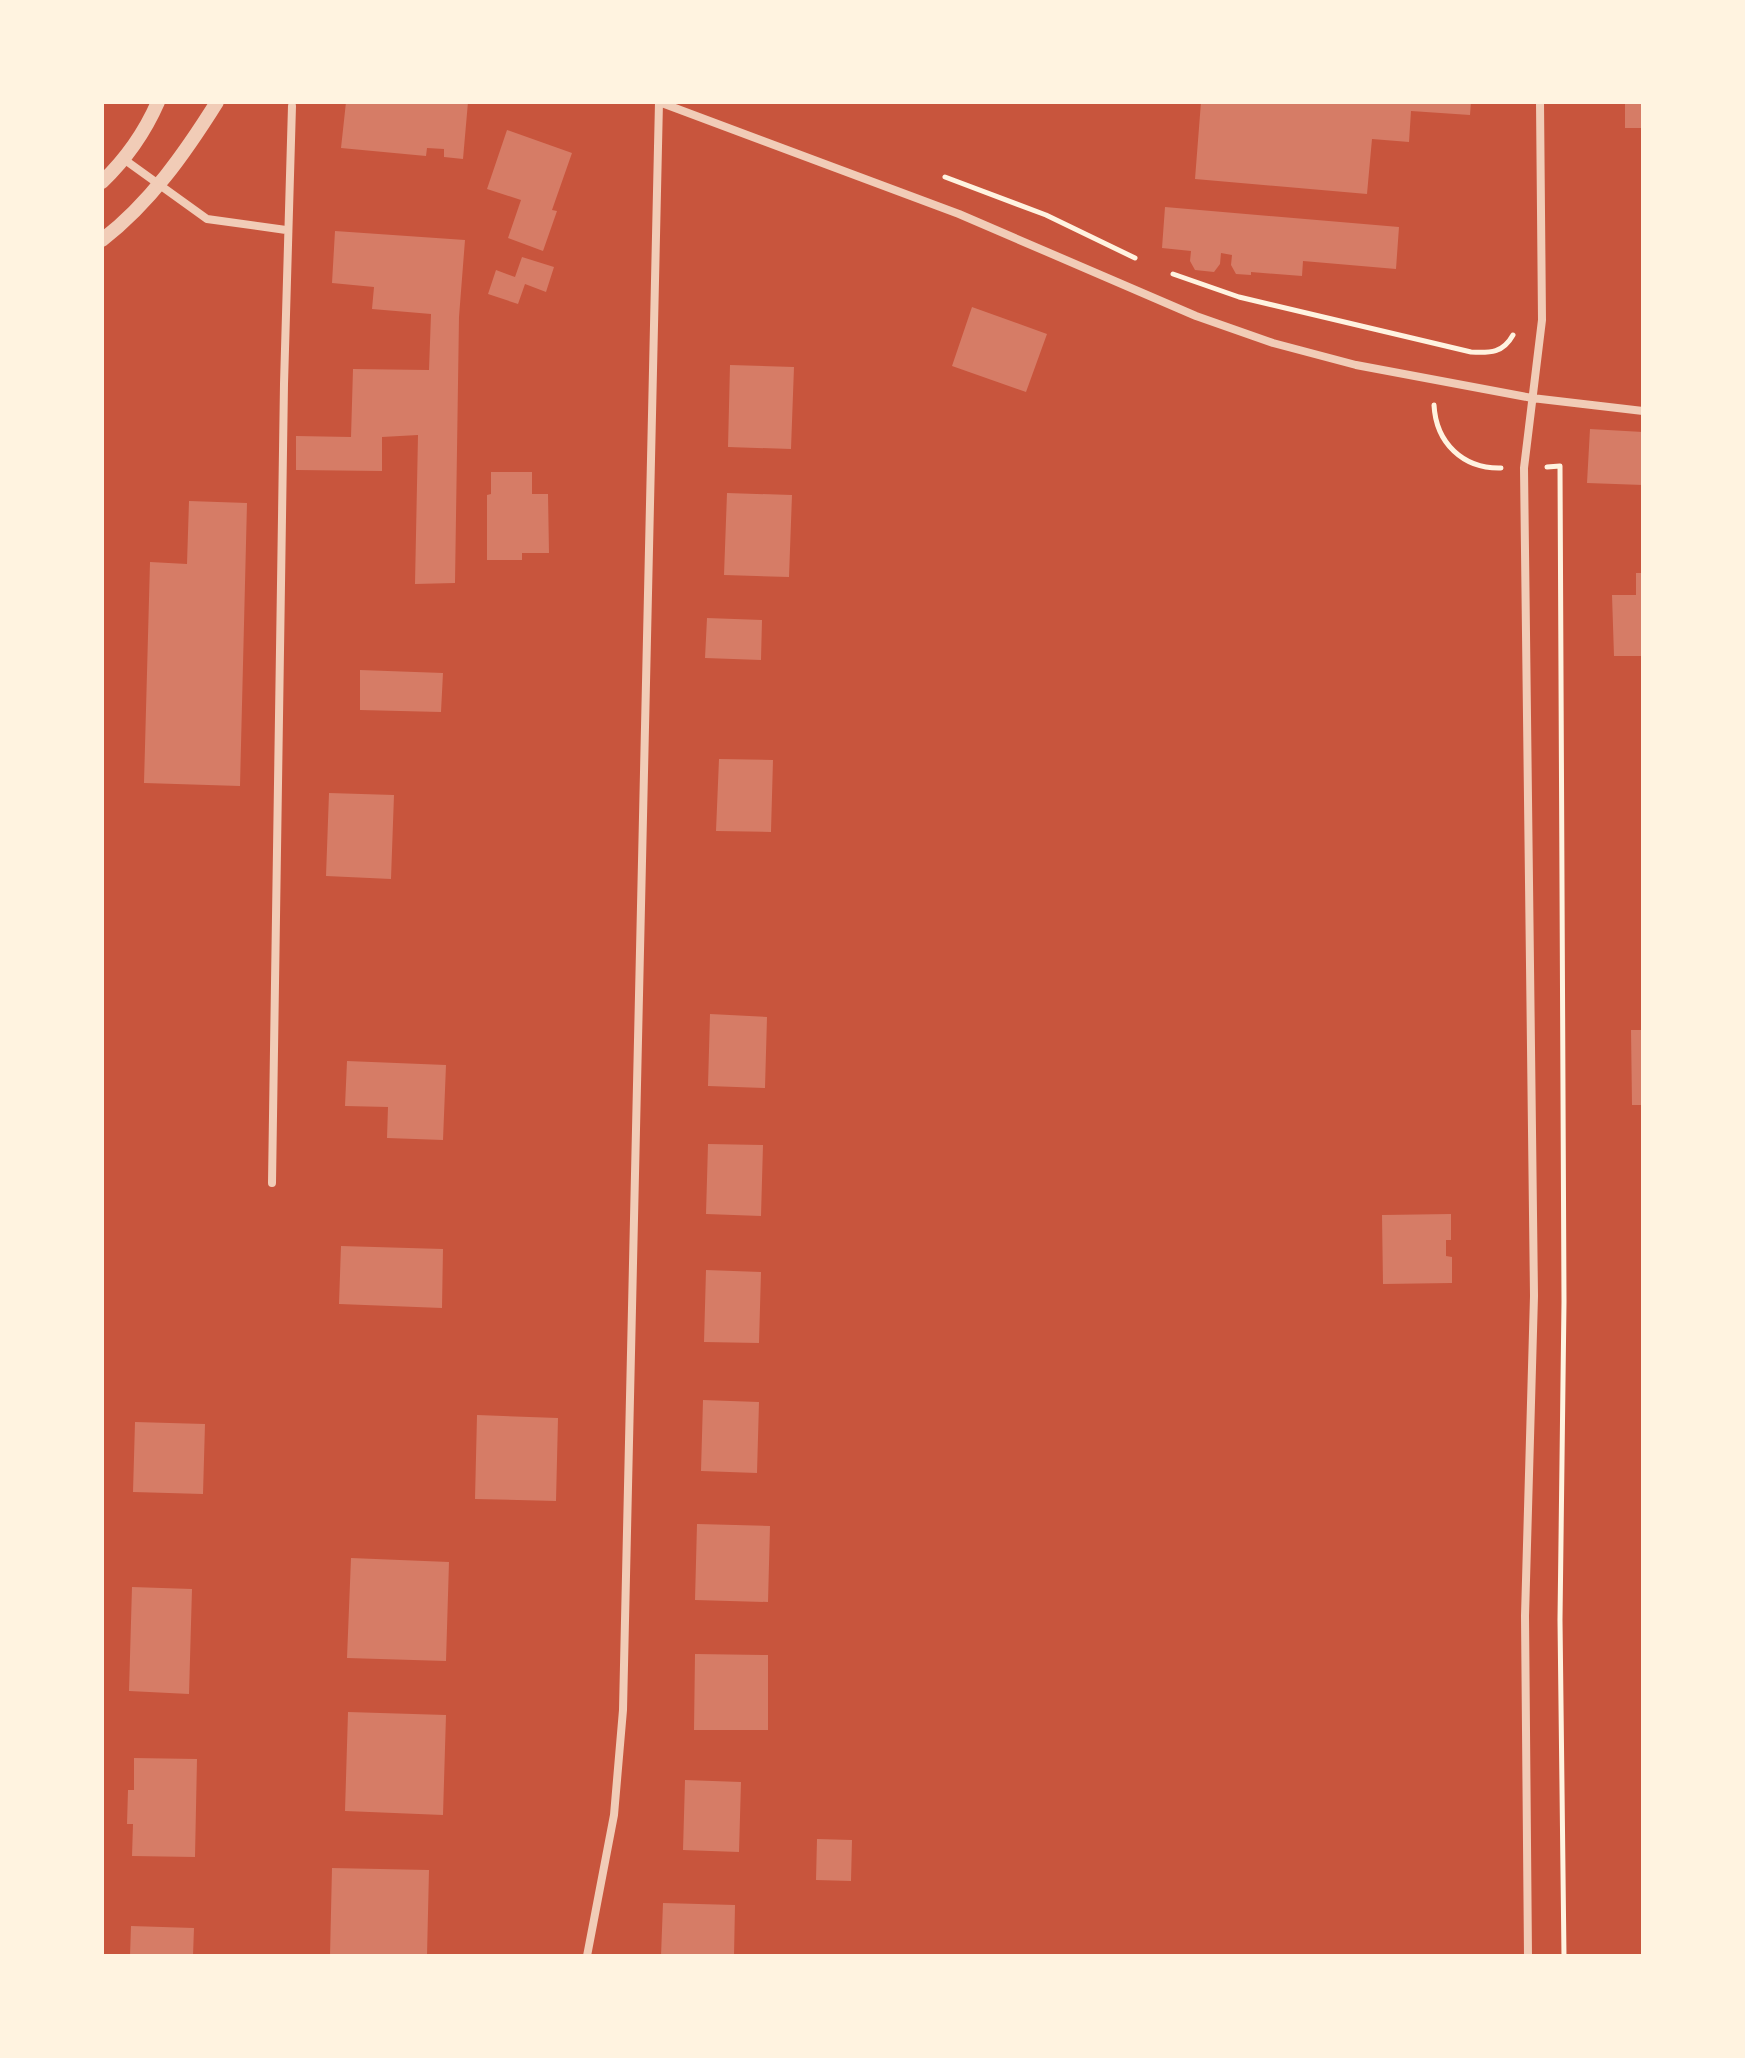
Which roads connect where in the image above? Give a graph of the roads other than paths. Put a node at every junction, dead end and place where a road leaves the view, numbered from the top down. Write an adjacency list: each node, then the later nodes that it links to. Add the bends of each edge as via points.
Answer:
1 (158, 102): 6 (street)
2 (217, 102): 8 (street)
3 (659, 102): 11 (street, via 959,214 1196,316 1260,338 1356,365); 14 (street, via 623,1710 614,1815)
4 (1540, 102): 11 (street, via 1542,320)
5 (292, 106): 9 (street)
6 (125, 160): 7 (street); 8 (street)
7 (102, 182)
8 (158, 185): 9 (street, via 207,219); 10 (street)
9 (286, 230): 13 (street)
10 (102, 240)
11 (1532, 398): 12 (street); 15 (street, via 1524,468 1534,1280 1525,1616)
12 (1643, 411)
13 (272, 1183)
14 (587, 1956)
15 (1528, 1956)

